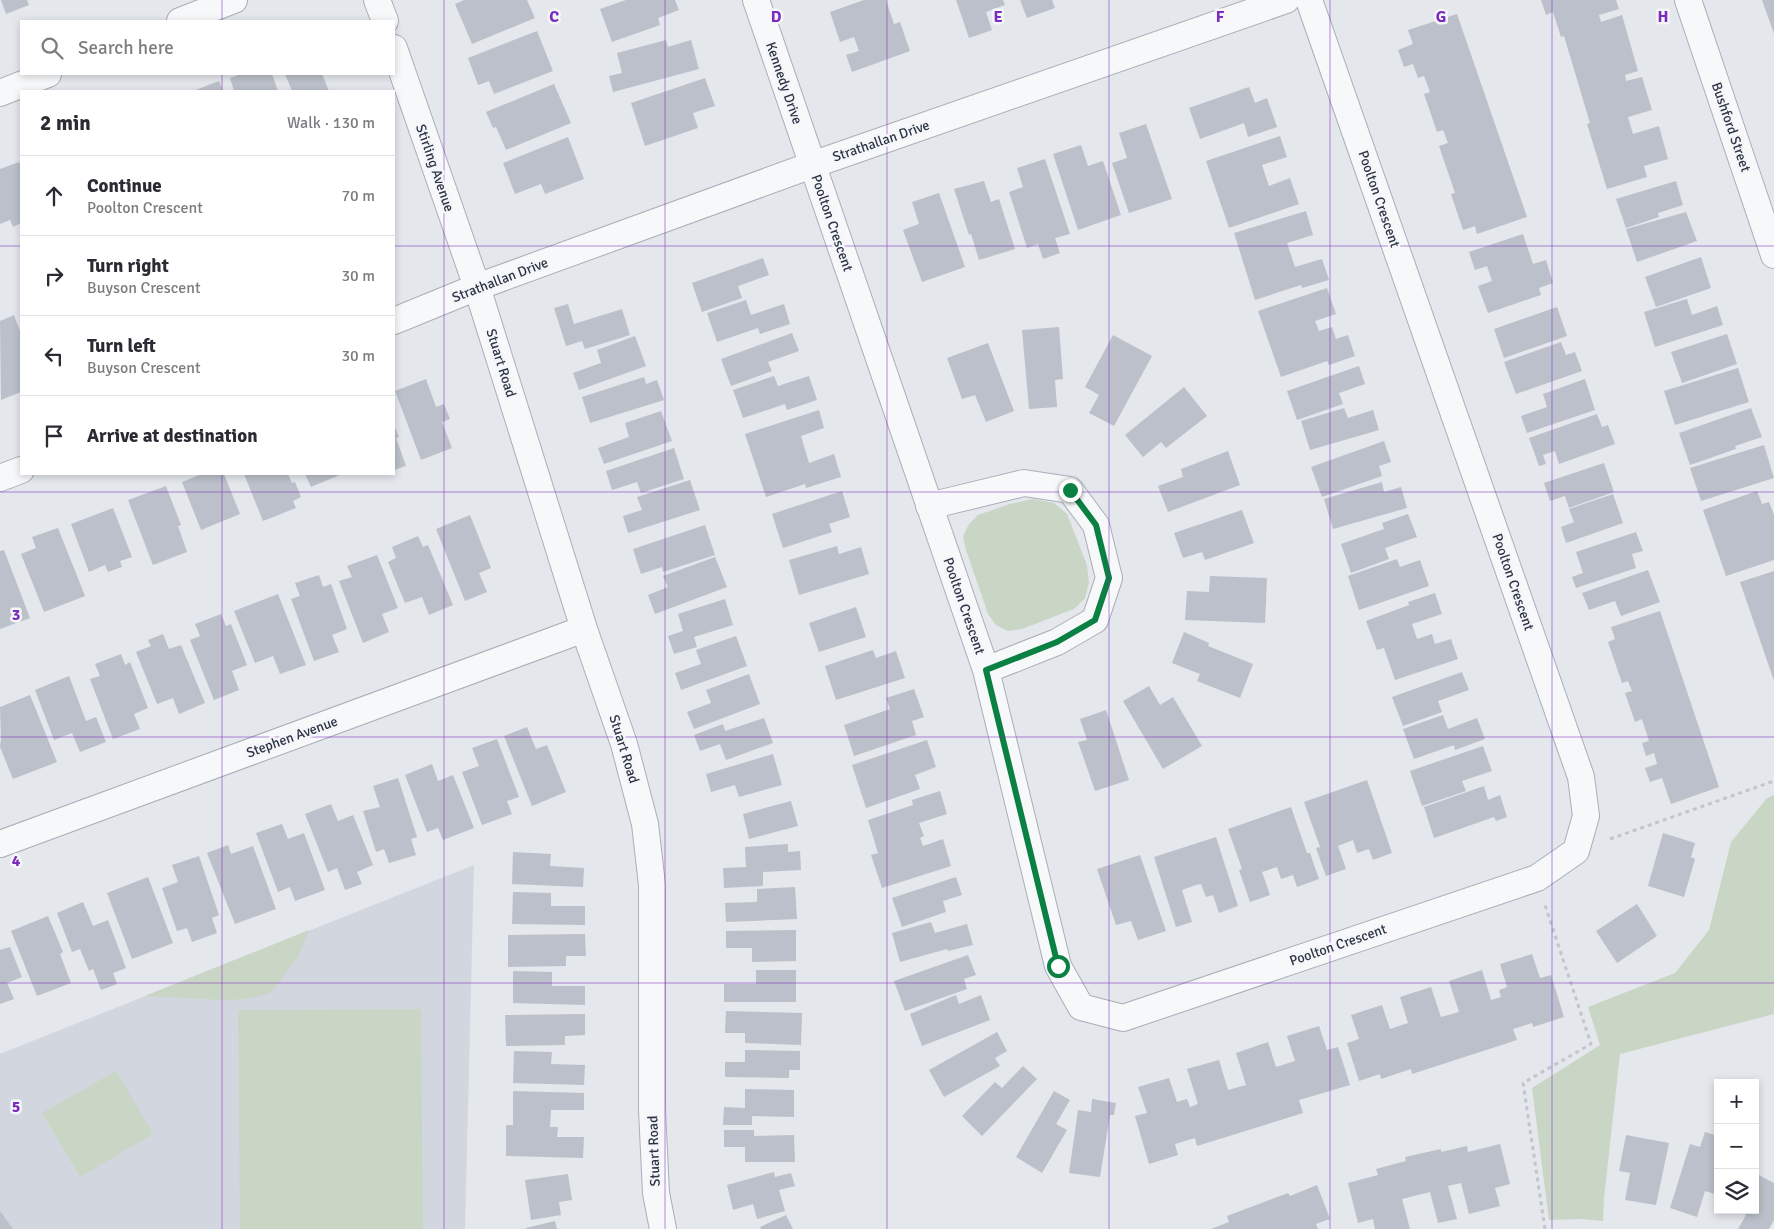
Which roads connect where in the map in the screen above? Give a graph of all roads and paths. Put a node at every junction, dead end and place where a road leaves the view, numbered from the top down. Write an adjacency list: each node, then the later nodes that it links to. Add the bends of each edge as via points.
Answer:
1 (234, 0): 7 (street)
2 (377, 0): 8 (street)
3 (756, 0): 12 (street, Kennedy Drive)
4 (1286, 0): 12 (street, Strathallan Drive)
5 (1309, 0): 23 (street, Poolton Crescent, via 1581,777 1586,816)
6 (1688, 0): 13 (street, Bushford Street)
7 (183, 20)
8 (384, 20)
9 (395, 51): 14 (street, Stirling Avenue)
10 (45, 75): 11 (street)
11 (0, 93)
12 (812, 166): 14 (street, Strathallan Drive); 18 (street, Poolton Crescent)
13 (1774, 255)
14 (477, 287): 15 (street, Strathallan Drive); 19 (street, Stuart Road)
15 (395, 321)
16 (20, 470): 17 (street)
17 (0, 478)
18 (929, 506): 20 (street, Poolton Crescent); 20 (street, via 1024,483 1070,490 1096,525 1109,578 1095,620 1057,642)
19 (584, 629): 22 (street, Stephen Avenue); 25 (street, Stuart Road, via 624,744 645,824 652,885 652,1110 656,1193)
20 (986, 670): 24 (street, Poolton Crescent, via 1058,966 1081,1007 1123,1018)
21 (1774, 781): 23 (path)
22 (0, 844)
23 (1576, 851): 24 (street, Poolton Crescent)
24 (1537, 878): 26 (path, via 1591,1044 1523,1083)
25 (663, 1229)
26 (1545, 1229)

